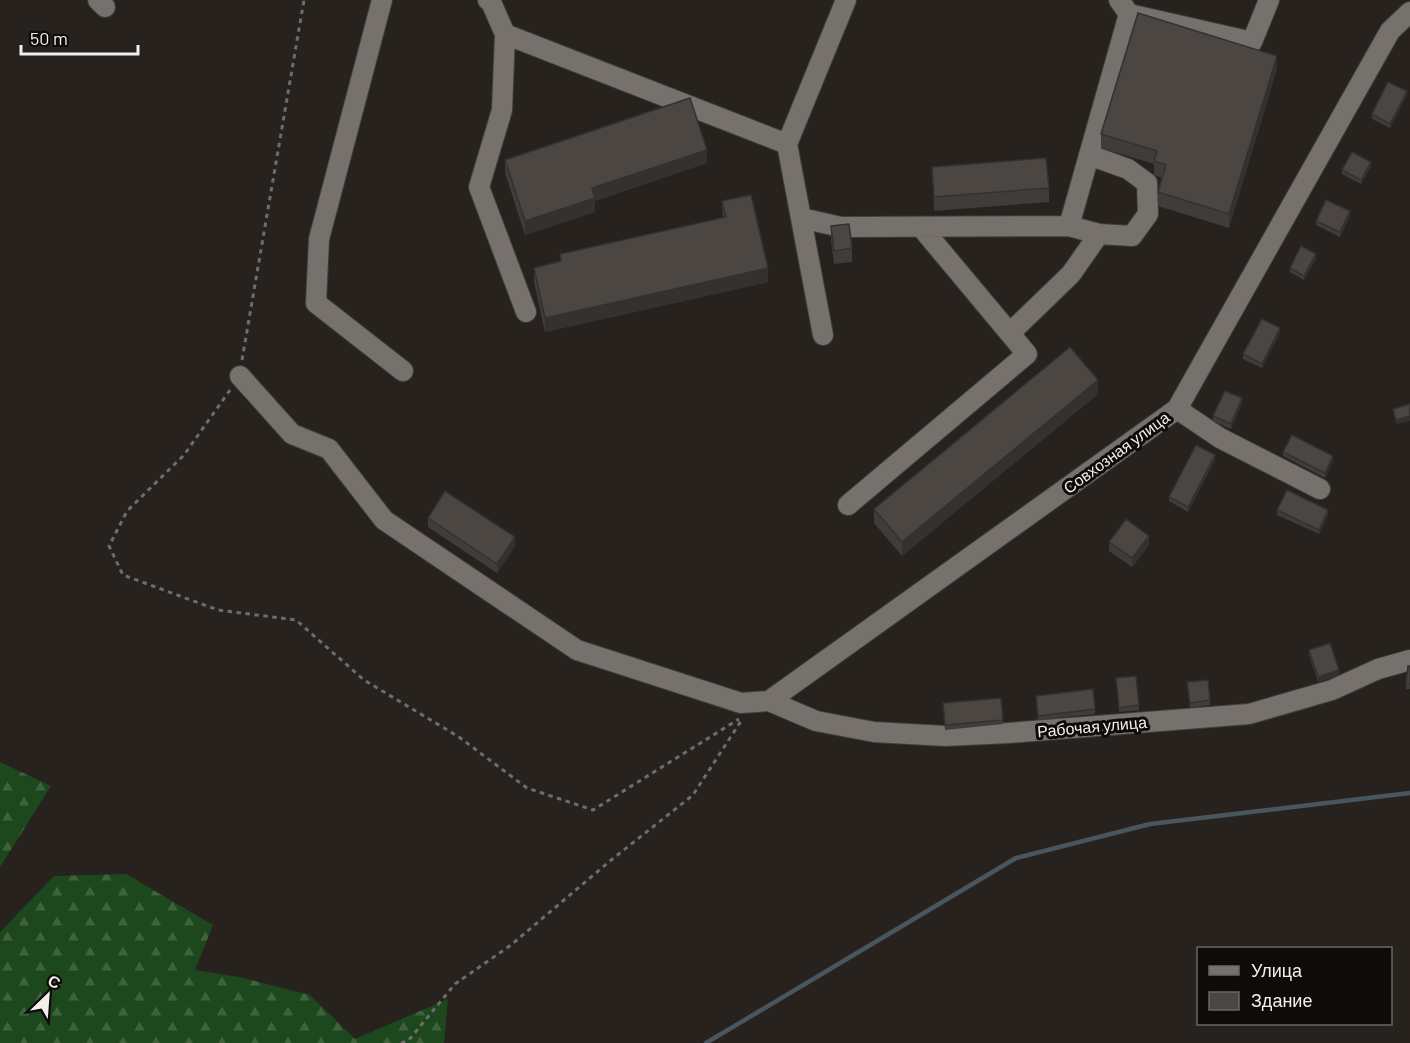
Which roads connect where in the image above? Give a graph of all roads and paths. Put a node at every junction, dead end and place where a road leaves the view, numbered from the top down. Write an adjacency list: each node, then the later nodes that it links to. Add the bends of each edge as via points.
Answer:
1 (304, 0): 19 (path)
2 (382, 0): 18 (street, via 319,239 316,303)
3 (488, 0): 8 (street)
4 (846, 0): 9 (street)
5 (1269, 0): 6 (street, via 1252,42)
6 (1124, 7): 10 (street)
7 (1410, 12): 20 (street, Совхозная улица, via 1390,30)
8 (505, 34): 9 (street); 15 (street, via 502,110 479,187)
9 (787, 144): 11 (street)
10 (1089, 155): 12 (street); 14 (street, via 1128,169 1147,183 1148,214 1132,236)
11 (801, 218): 13 (street, via 842,227); 17 (street)
12 (1069, 226): 13 (street); 14 (street)
13 (921, 227): 16 (street)
14 (1099, 234): 16 (street, via 1071,274)
15 (526, 312)
16 (1010, 333): 22 (street, via 1027,354)
17 (823, 335)
18 (403, 371)
19 (240, 376): 24 (street, via 291,434 329,449 384,520 577,650 741,703); 25 (path, via 184,455 128,511 109,546 123,575 218,610 296,620 364,680 459,737 527,788 593,810 744,717 693,795 511,945 455,984 408,1041)
20 (1177, 409): 21 (street, via 1220,438); 24 (street, Совхозная улица)
21 (1320, 489)
22 (848, 505)
23 (1410, 660): 24 (street, Рабочая улица, via 1378,669 1332,690 1250,714 1008,733 945,736 874,732 816,721)
24 (769, 701)
25 (401, 1043)

